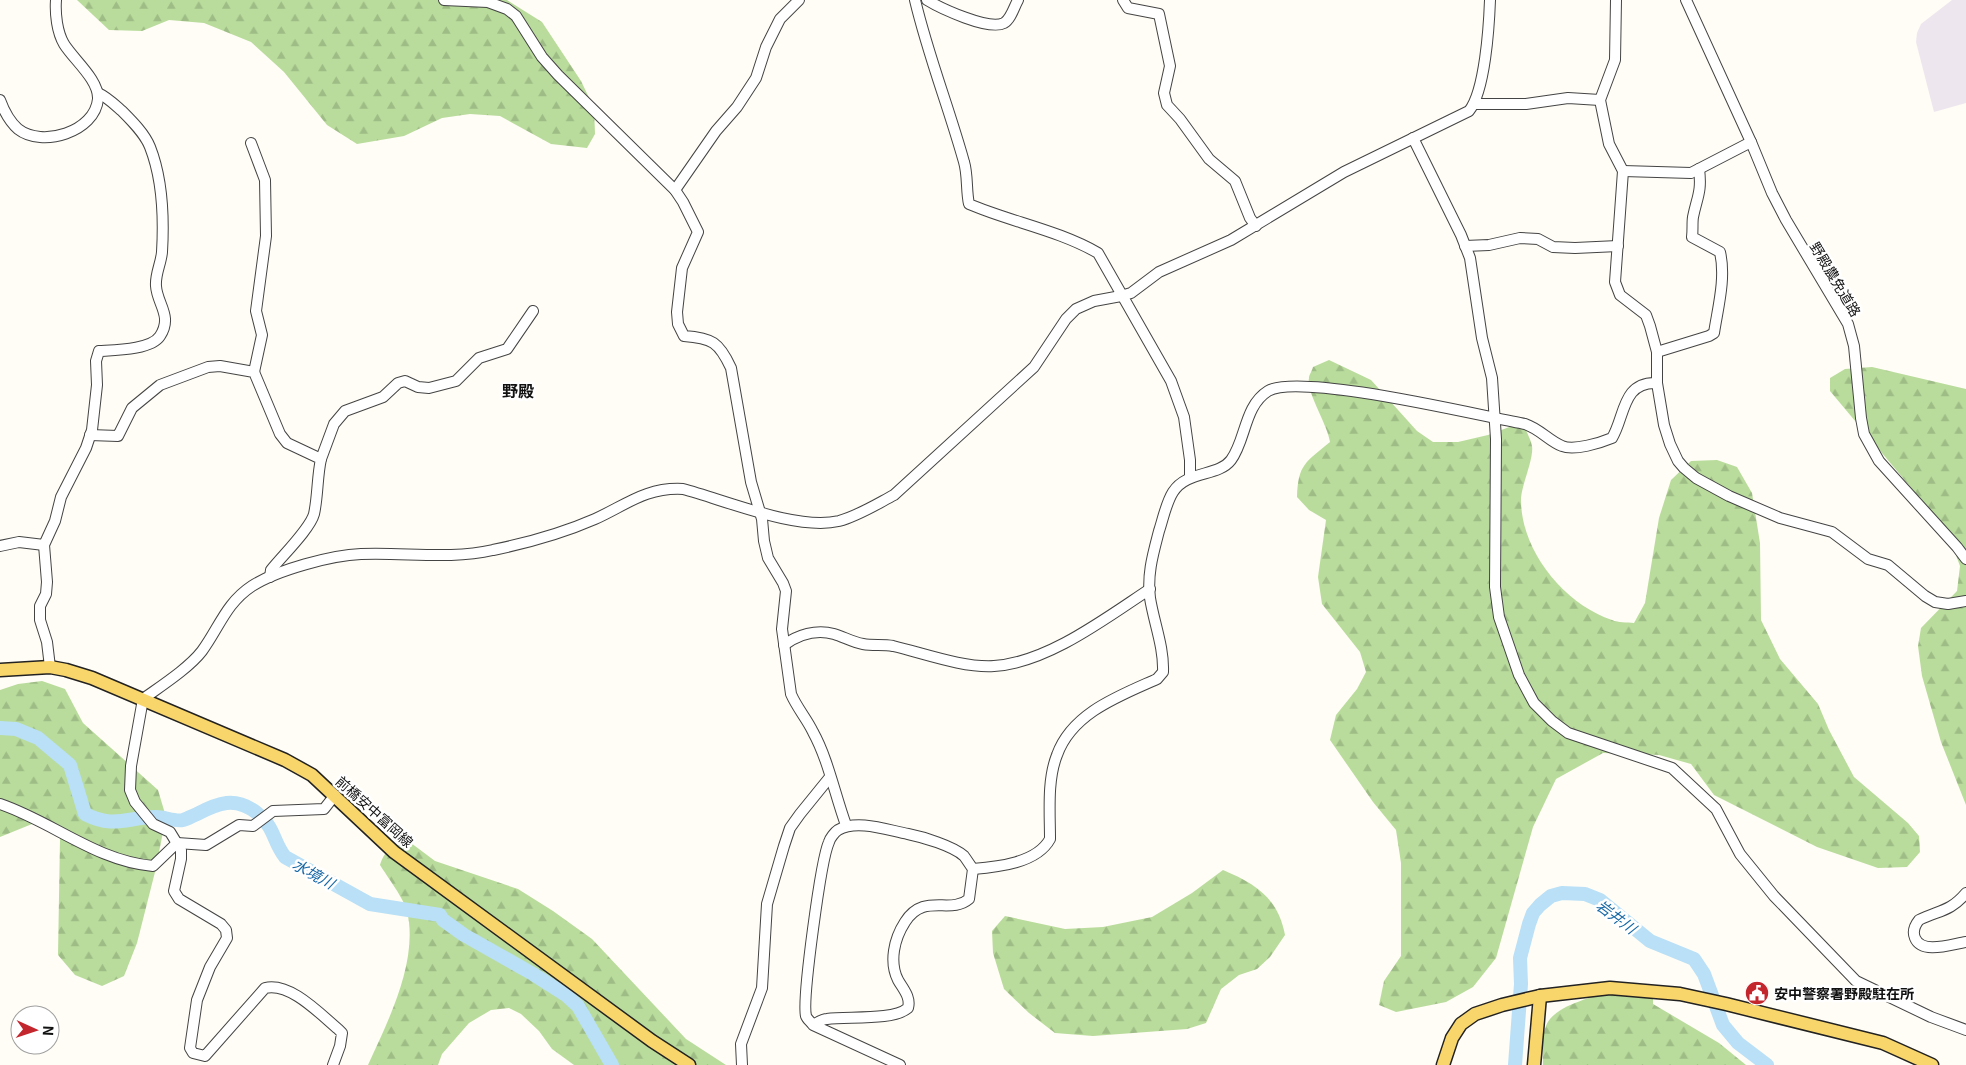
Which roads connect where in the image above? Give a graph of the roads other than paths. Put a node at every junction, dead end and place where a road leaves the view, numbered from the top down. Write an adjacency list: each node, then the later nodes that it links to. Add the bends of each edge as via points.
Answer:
1 (56, 0): 11 (street, via 57,26 64,43)
2 (444, 0): 20 (street, via 488,2 507,8 553,69)
3 (799, 0): 20 (street, via 780,19 756,78)
4 (915, 0): 24 (street, via 965,165 969,204 1074,240 1098,253)
5 (927, 0): 6 (street, via 956,15 996,25 1009,18)
6 (1018, 0)
7 (1123, 0): 21 (street, via 1128,8 1159,14 1170,66 1164,93 1167,105 1210,159 1235,181)
8 (1490, 0): 14 (street, via 1486,52)
9 (1616, 0): 13 (street, via 1615,60)
10 (1686, 0): 16 (street, 野殿農免道路)
11 (98, 93): 12 (street, via 95,111 85,124 62,134 46,136 19,130); 30 (street, via 106,96 132,120 149,145 161,192 162,260 156,287 165,314 159,338 145,346 99,351)
12 (0, 100)
13 (1600, 100): 14 (street, via 1568,98 1526,104); 19 (street, via 1610,144)
14 (1474, 104): 15 (street, via 1462,115)
15 (1413, 138): 21 (street, via 1344,172); 22 (street)
16 (1751, 142): 18 (street); 36 (street, 野殿農免道路, via 1782,214 1848,324 1854,346 1861,418 1871,448)
17 (251, 143): 27 (street, via 265,180 266,236 256,311 262,335)
18 (1698, 170): 19 (street, via 1684,174); 26 (street, via 1700,195 1693,217 1692,237 1720,252 1722,263 1714,333)
19 (1622, 171): 23 (street)
20 (675, 190): 33 (street, via 698,232 682,268 678,324 684,336 706,338 723,351 731,368 751,482)
21 (1256, 226): 24 (street, via 1160,272)
22 (1465, 246): 23 (street, via 1520,238 1538,239 1553,247); 29 (street, via 1492,378)
23 (1618, 246): 26 (street, via 1616,286 1620,294 1646,316)
24 (1122, 296): 32 (street, via 1171,381 1184,417); 33 (street, via 1094,301 1076,309 1034,367 894,495 838,521 788,520)
25 (533, 311): 31 (street, via 507,349 480,358 456,381 429,388 405,381 382,397 345,411 334,424)
26 (1657, 352): 28 (street)
27 (254, 372): 30 (street, via 208,367 160,385 132,408 118,436); 31 (street, via 280,434 287,443)
28 (1657, 383): 29 (street, via 1640,387 1627,398 1612,438 1588,445 1562,446 1535,427); 39 (street, via 1670,444 1678,461 1696,478 1780,518 1832,532 1868,559 1888,565 1935,602)
29 (1495, 418): 32 (street, via 1397,398 1330,389 1280,387 1268,391 1258,401 1231,461 1221,468); 54 (street, via 1496,594 1499,617 1534,703 1568,733 1672,768 1716,808 1740,854 1774,896 1856,981)
30 (90, 435): 34 (street, via 61,497 55,522)
31 (320, 459): 37 (street, via 310,524 271,570)
32 (1190, 477): 38 (street, via 1173,491 1164,514 1150,565)
33 (760, 512): 37 (street, via 683,489 667,488 628,500 562,531 494,550 472,554 359,554 317,562); 40 (street, via 768,558 786,591 782,629)
34 (44, 545): 35 (street, via 19,542); 41 (street, via 47,582 40,606 40,620)
35 (0, 546)
36 (1966, 559)
37 (270, 577): 43 (street, via 252,586 235,601 191,663)
38 (1150, 589): 40 (street, via 1088,630 1039,655 1015,663 983,666 956,662 892,646 858,643 832,634 808,633); 49 (street, via 1164,672 1157,679 1101,706 1077,723 1066,738 1053,771 1050,839 1045,848 1024,860)
39 (1966, 602)
40 (784, 645): 44 (street, via 791,694 814,732)
41 (50, 667): 42 (main road, 前橋安中富岡線); 43 (main road, 前橋安中富岡線, via 92,678)
42 (0, 670)
43 (144, 700): 45 (main road, 前橋安中富岡線, via 285,760 312,775); 48 (street, via 131,766 130,790 135,802 153,824 170,832)
44 (830, 777): 47 (street); 57 (street, via 790,828 784,846 767,904 762,988 741,1044)
45 (335, 795): 48 (street, via 324,809 273,811 253,826 239,825 206,845); 56 (main road, 前橋安中富岡線, via 394,852)
46 (0, 804): 48 (street, via 98,852 139,865 153,866)
47 (846, 825): 49 (street, via 870,826 914,835 956,850); 53 (street, via 829,841 824,858 807,985 806,1016)
48 (177, 844): 55 (street, via 181,859 174,891 179,898 221,924 227,938 210,967 197,1000 190,1048 193,1053 205,1056 265,988 273,986 287,989 342,1033)
49 (973, 869): 53 (street, via 969,898 964,903 923,906 914,910 902,926 892,965 908,998 908,1008 883,1015 826,1019)
50 (1966, 893): 51 (street, via 1951,907 1919,920 1914,933 1915,940 1927,948)
51 (1966, 942)
52 (1536, 997): 59 (main road, via 1475,1014 1461,1024 1452,1038); 60 (main road); 61 (main road, via 1610,988 1680,994 1884,1043)
53 (813, 1025): 58 (street)
54 (1966, 1030)
55 (333, 1065)
56 (689, 1065)
57 (742, 1065)
58 (900, 1065)
59 (1443, 1065)
60 (1534, 1065)
61 (1932, 1065)

